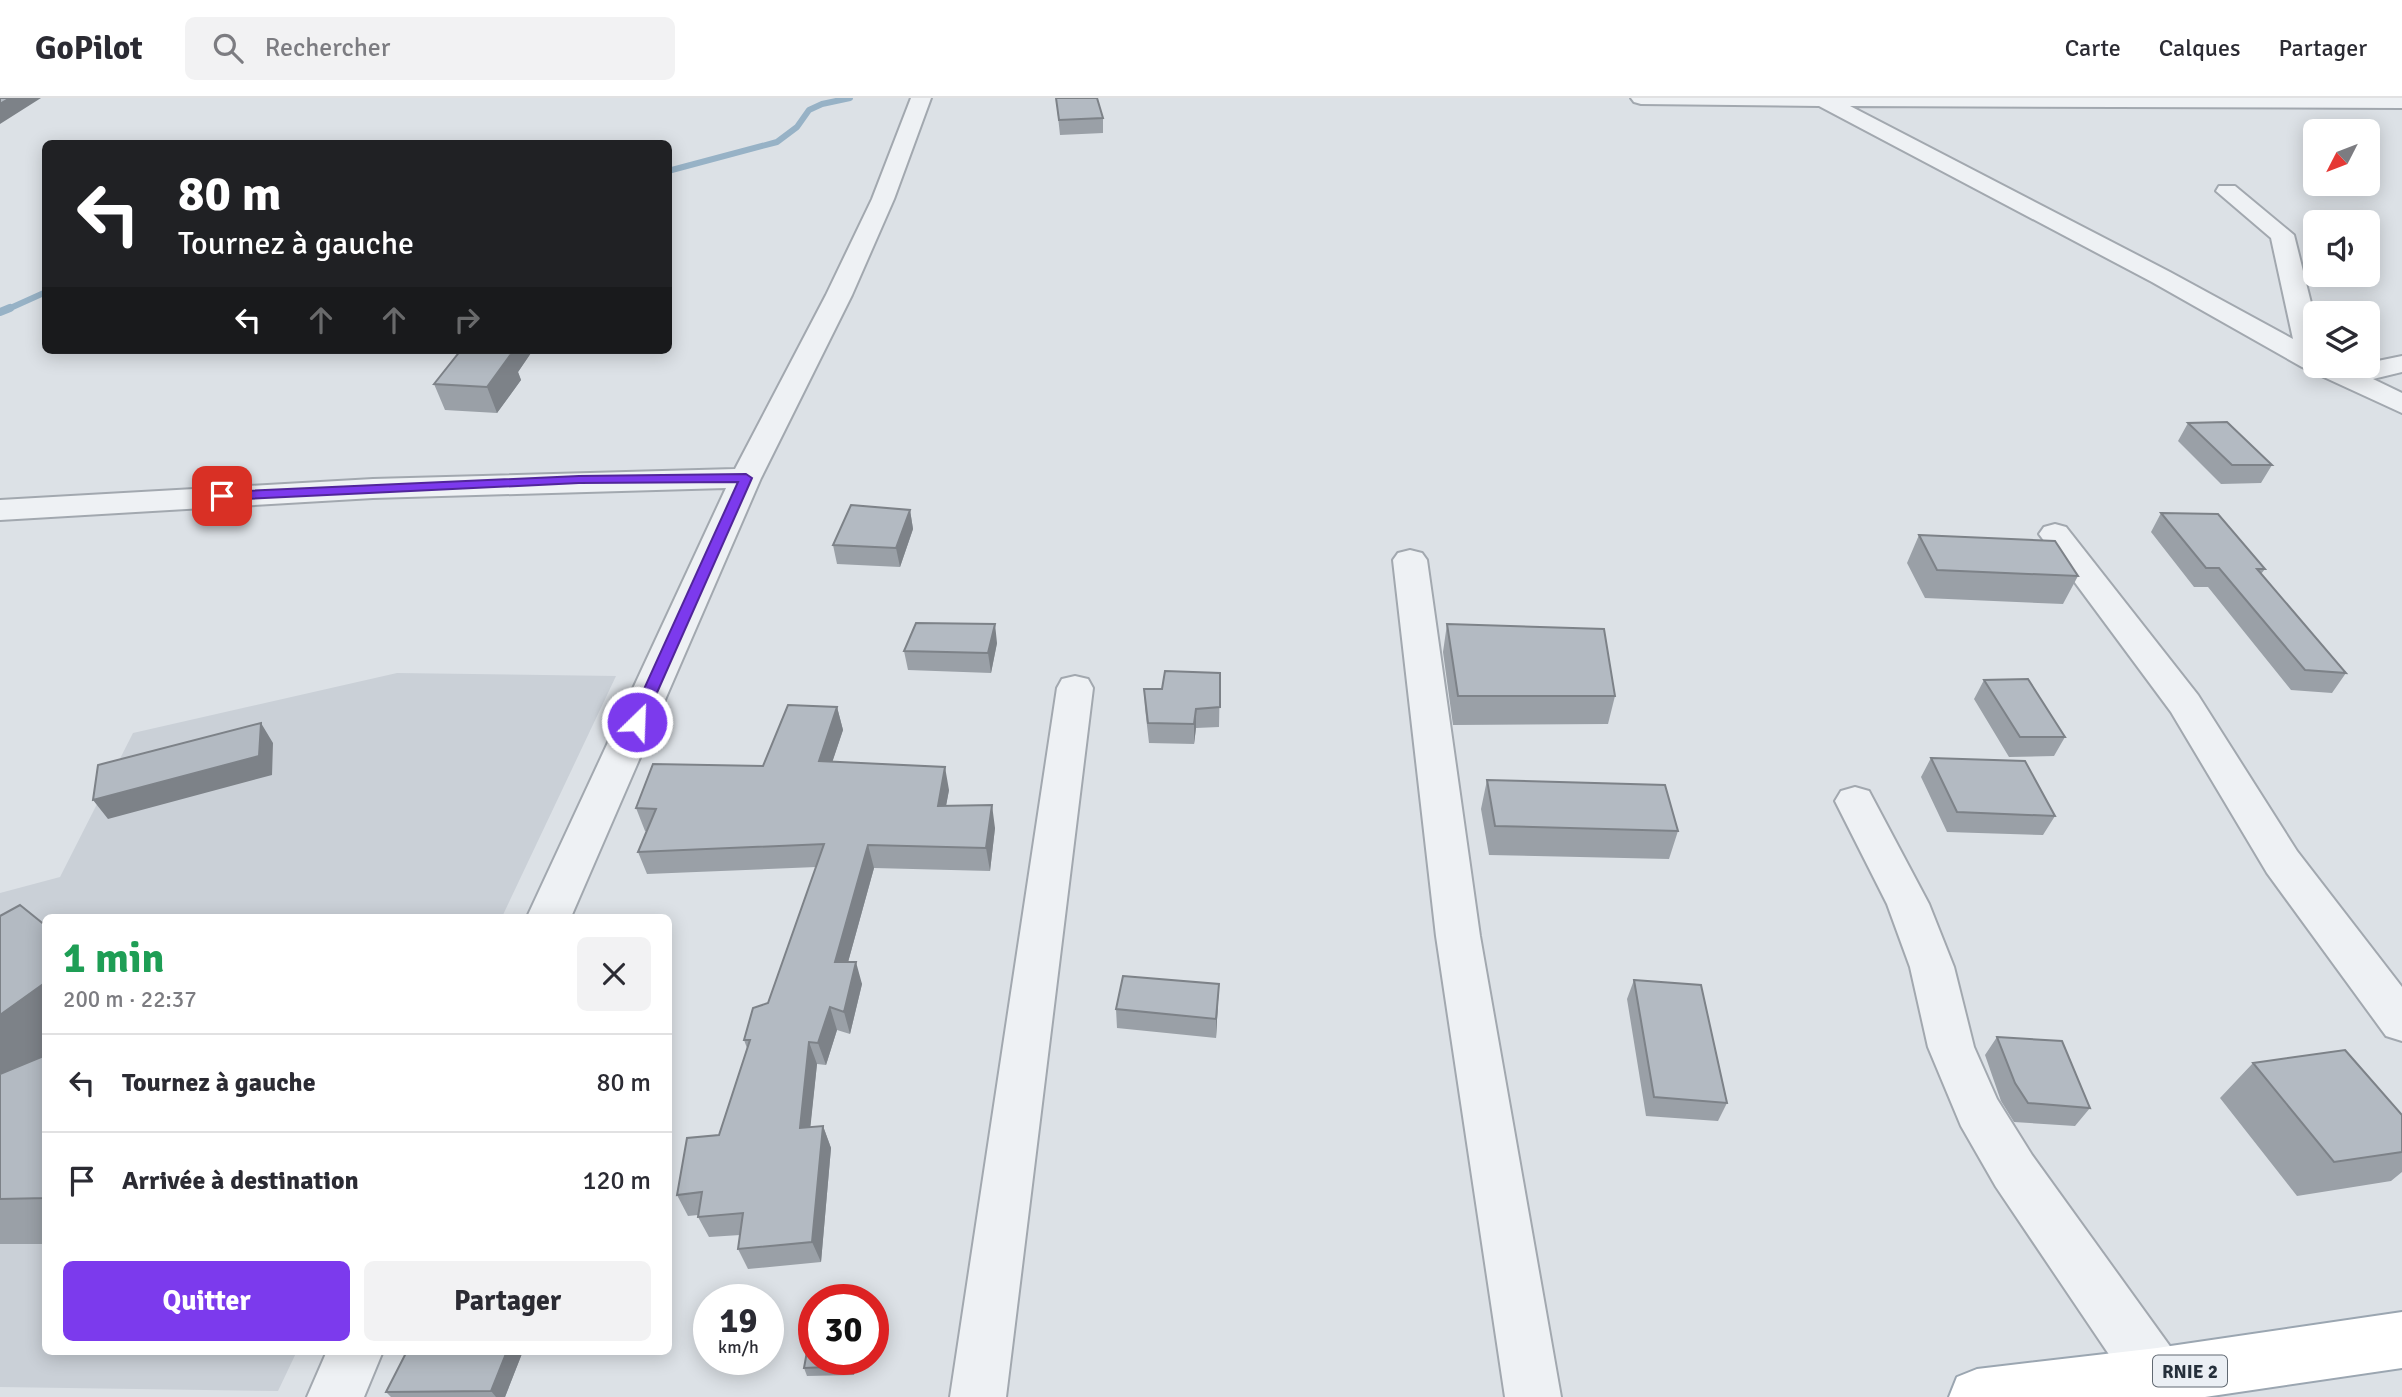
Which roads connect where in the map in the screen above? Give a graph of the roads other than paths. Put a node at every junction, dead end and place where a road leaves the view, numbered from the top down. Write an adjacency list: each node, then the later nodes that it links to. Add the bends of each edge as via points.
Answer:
1 (921, 98): 14 (street, via 839,295)
2 (1641, 98): 3 (street)
3 (1821, 99): 4 (street); 9 (street)
4 (2247, 100): 5 (street); 6 (street)
5 (2402, 102)
6 (2275, 119)
7 (2227, 191): 8 (street, via 2282,235)
8 (2303, 303)
9 (2303, 355)
10 (2402, 364): 11 (street)
11 (2380, 370)
12 (2349, 378): 13 (street)
13 (2402, 404)
14 (746, 478): 15 (street, via 333,489); 20 (street)
15 (0, 510)
16 (2055, 534): 21 (street, via 2185,704 2282,862)
17 (1410, 559): 27 (street, via 1458,936)
18 (1074, 688): 26 (street)
19 (1855, 801): 24 (street, via 1908,904 1932,967 1951,1047 1978,1111 2014,1171)
20 (551, 914)
21 (2402, 1021)
22 (2402, 1340): 24 (main road, RNIE 2)
23 (353, 1355): 25 (street)
24 (2157, 1376): 28 (main road, RNIE 2)
25 (335, 1397)
26 (978, 1397)
27 (1533, 1397)
28 (1977, 1397)

